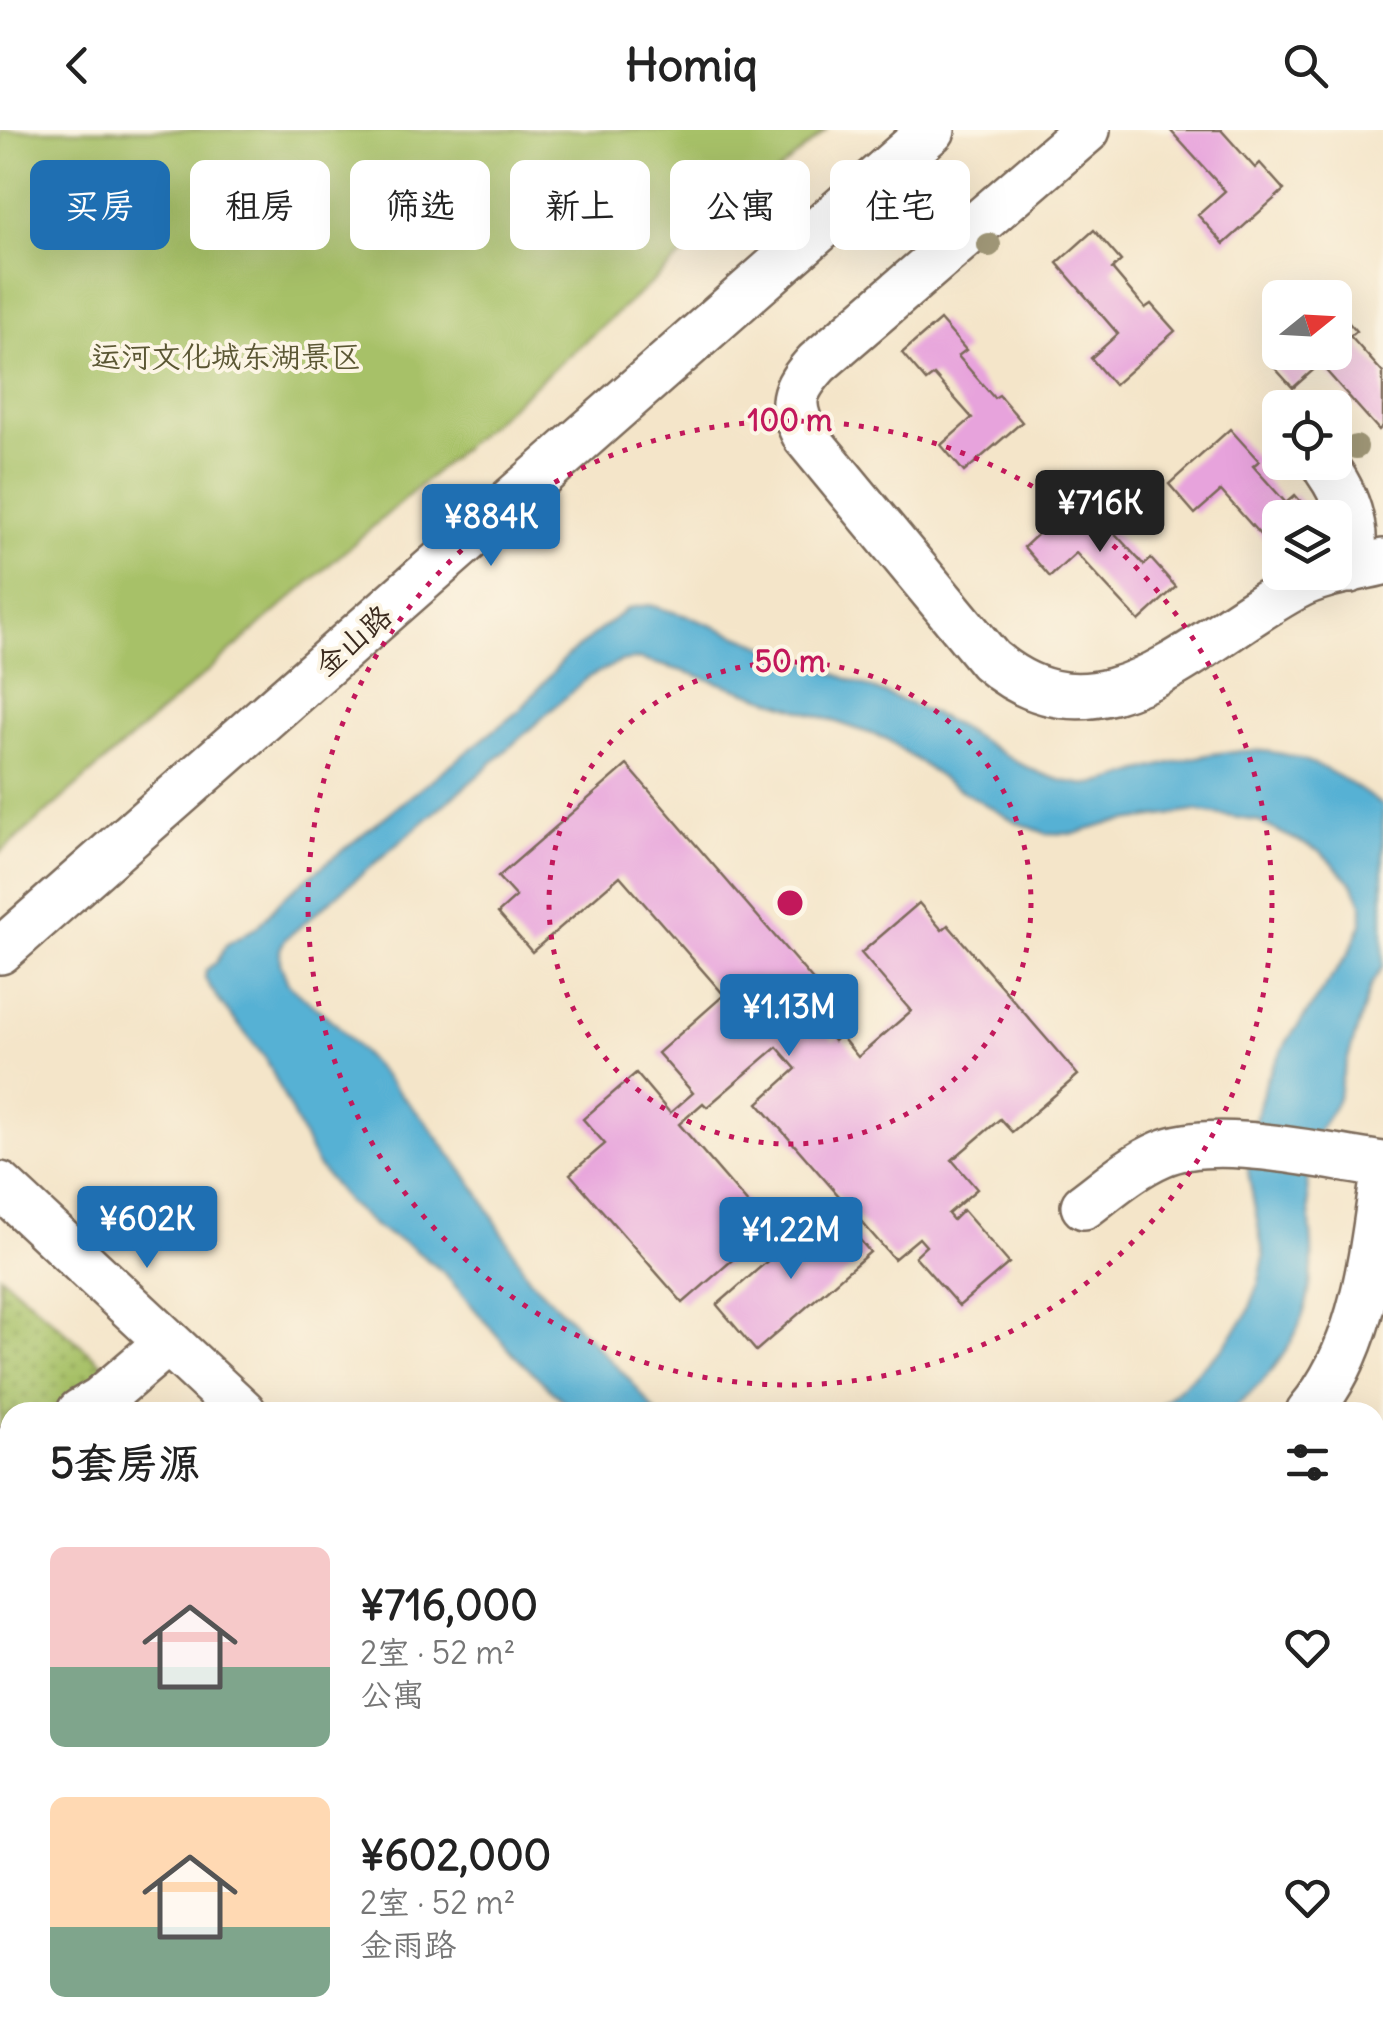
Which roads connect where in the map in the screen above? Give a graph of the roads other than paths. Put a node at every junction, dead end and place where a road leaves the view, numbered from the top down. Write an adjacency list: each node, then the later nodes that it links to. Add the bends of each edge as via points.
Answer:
1 (932, 130): 5 (street, 金山路)
2 (1087, 130): 4 (street, via 801,381 794,408 806,437 990,660 1010,678 1049,694 1094,696 1143,680 1297,585)
3 (1334, 480): 4 (street, via 1351,518 1354,551)
4 (1366, 566)
5 (0, 952)
6 (1383, 1165): 9 (street, via 1239,1145 1180,1148)
7 (1383, 1180): 13 (street, via 1366,1290 1343,1358)
8 (0, 1185): 10 (street)
9 (1084, 1206)
10 (168, 1342): 11 (street); 12 (street)
11 (97, 1402)
12 (232, 1402)
13 (1316, 1402)

